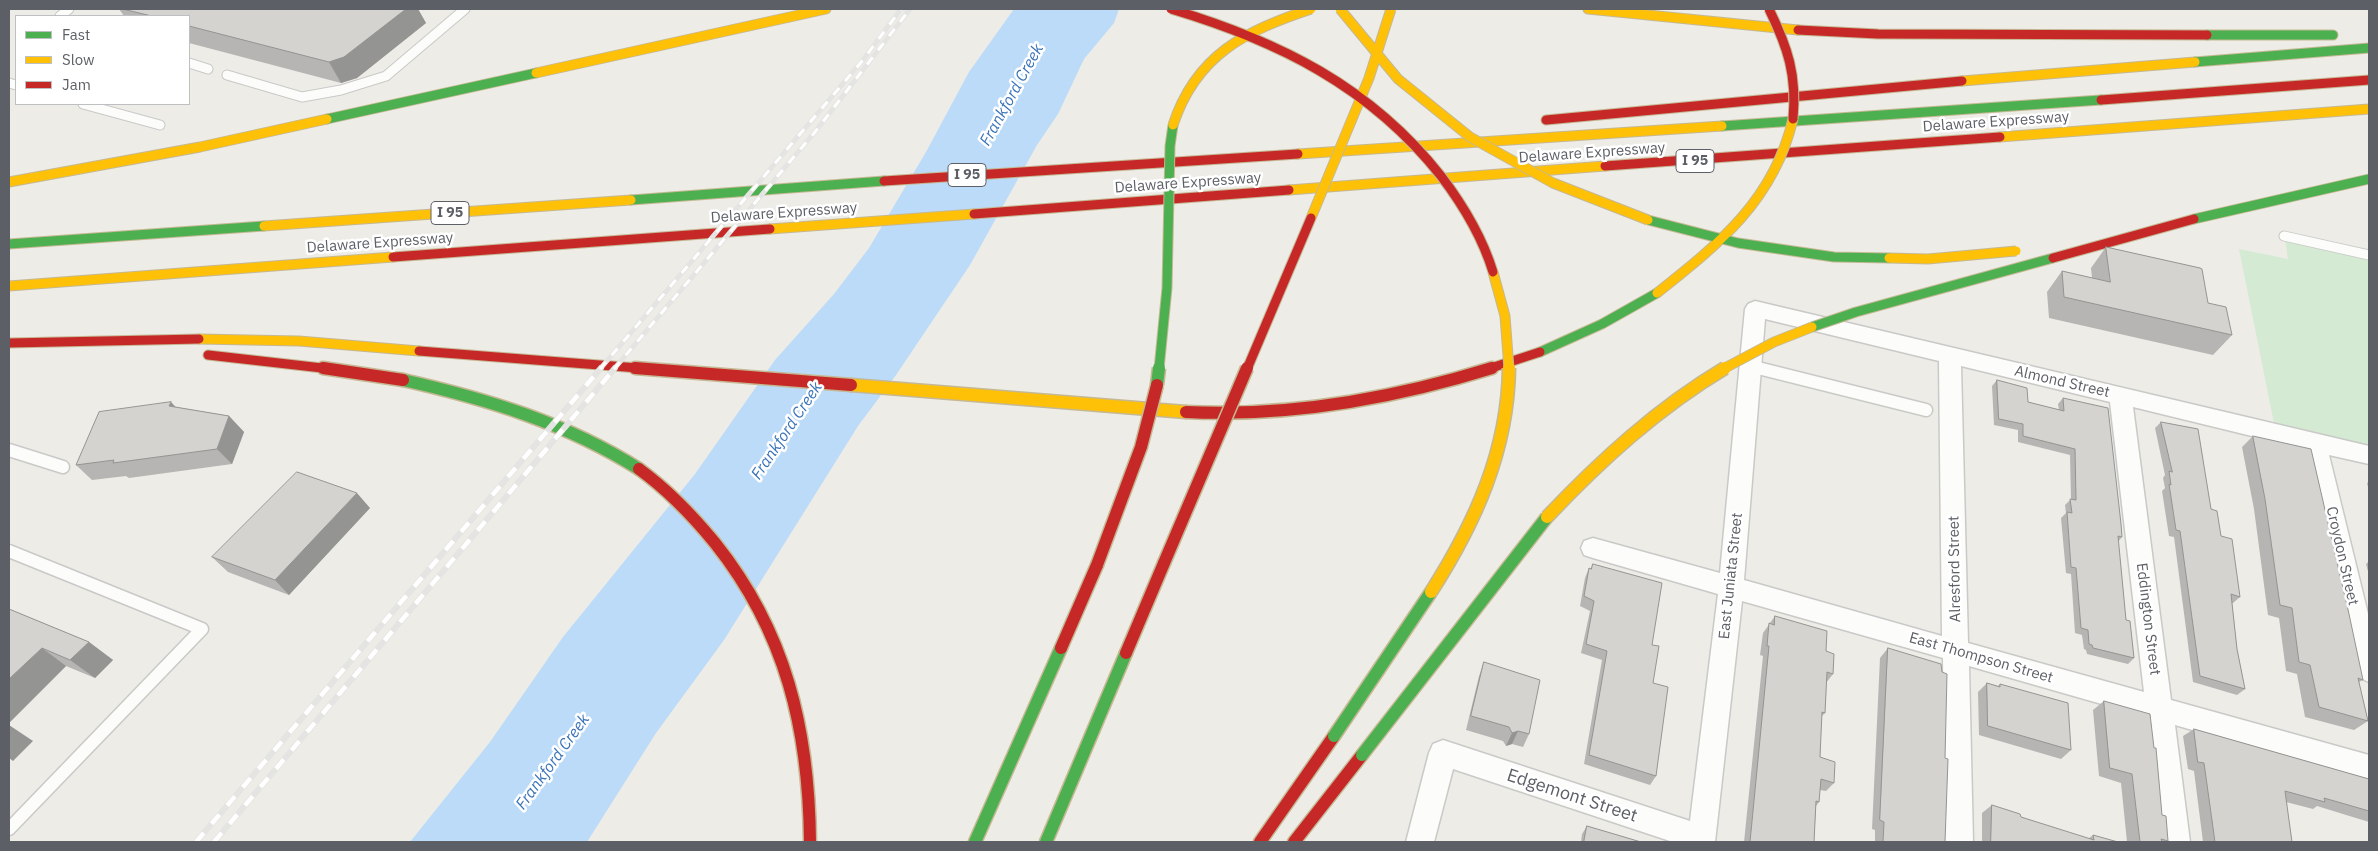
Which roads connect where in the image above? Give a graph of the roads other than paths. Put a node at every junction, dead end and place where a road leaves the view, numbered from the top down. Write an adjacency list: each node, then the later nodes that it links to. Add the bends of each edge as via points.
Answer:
1 (465, 9): 17 (lane, via 386,76 341,90 302,97)
2 (826, 9): 28 (highway)
3 (1171, 9): 64 (highway, bridge, via 1226,25 1286,50 1344,83 1393,120 1436,166 1472,219 1487,250 1505,309 1509,341 1506,412 1499,450 1487,490 1468,530 1446,570)
4 (1311, 9): 62 (highway, bridge, via 1280,18 1238,40 1204,68 1180,103 1173,122 1170,146 1167,294 1159,374 1150,417 1136,464 1097,564)
5 (1340, 9): 36 (highway, bridge, via 1398,78 1460,130 1540,177 1624,212 1681,229 1792,252 1942,260)
6 (1391, 9): 63 (highway, bridge, via 1348,131)
7 (1588, 9): 11 (highway, via 1820,32)
8 (1768, 9): 9 (highway); 40 (highway, bridge, via 1786,40 1795,66 1796,108 1791,132 1767,183 1732,230 1707,255 1657,293 1579,337 1495,370 1398,395 1255,411 1192,412 299,341 221,338)
9 (1784, 11)
10 (1908, 22): 11 (highway)
11 (2111, 33): 12 (highway)
12 (2348, 35)
13 (2369, 48): 21 (highway, via 2028,75)
14 (190, 63): 16 (lane)
15 (516, 65): 28 (highway)
16 (208, 69)
17 (227, 75)
18 (2369, 80): 29 (highway, Delaware Expressway / I 95, via 1897,115)
19 (86, 105): 22 (lane)
20 (2369, 109): 38 (highway, Delaware Expressway / I 95)
21 (1533, 121)
22 (160, 126)
23 (1476, 126): 24 (highway)
24 (1437, 130)
25 (1418, 132): 26 (highway)
26 (1389, 135)
27 (1361, 138): 29 (highway)
28 (112, 161): 31 (highway)
29 (1044, 170): 35 (highway, Delaware Expressway / I 95)
30 (2369, 179): 32 (highway)
31 (9, 181)
32 (2194, 219): 34 (highway, bridge); 65 (highway, bridge, via 1856,312 1769,346 1706,379 1665,408 1582,479 1541,524)
33 (2284, 236): 37 (lane)
34 (2062, 243)
35 (9, 244)
36 (2024, 250)
37 (2369, 255)
38 (9, 286)
39 (1755, 309): 44 (street, Almond Street); 45 (street, East Juniata Street)
40 (25, 342): 41 (highway); 42 (highway)
41 (9, 343)
42 (170, 352)
43 (199, 354): 61 (highway, via 339,371 467,395 548,421 588,438 656,482 689,512 718,546 770,626 800,722 808,775)
44 (1950, 355): 46 (street, Almond Street); 55 (street, Alresford Street)
45 (1750, 366): 47 (lane); 54 (street, East Juniata Street)
46 (2120, 396): 48 (street, Almond Street); 57 (street, Eddington Street)
47 (1926, 410)
48 (2315, 442): 50 (street, Almond Street); 56 (street, Croydon Street)
49 (9, 450): 51 (lane)
50 (2369, 455)
51 (63, 467)
52 (1593, 548): 54 (street, East Thompson Street)
53 (9, 552): 59 (lane, via 202,629)
54 (1731, 588): 55 (street, East Thompson Street); 60 (street, East Juniata Street)
55 (1957, 652): 57 (street, East Thompson Street); 67 (street, Alresford Street)
56 (2369, 670)
57 (2159, 708): 58 (street, East Thompson Street); 68 (street, Eddington Street)
58 (2369, 768)
59 (9, 829)
60 (1701, 840): 66 (street, Edgemont Street, via 1443,753)
61 (810, 842)
62 (975, 842)
63 (1046, 842)
64 (1260, 842)
65 (1294, 842)
66 (1420, 842)
67 (1959, 842)
68 (2176, 842)

